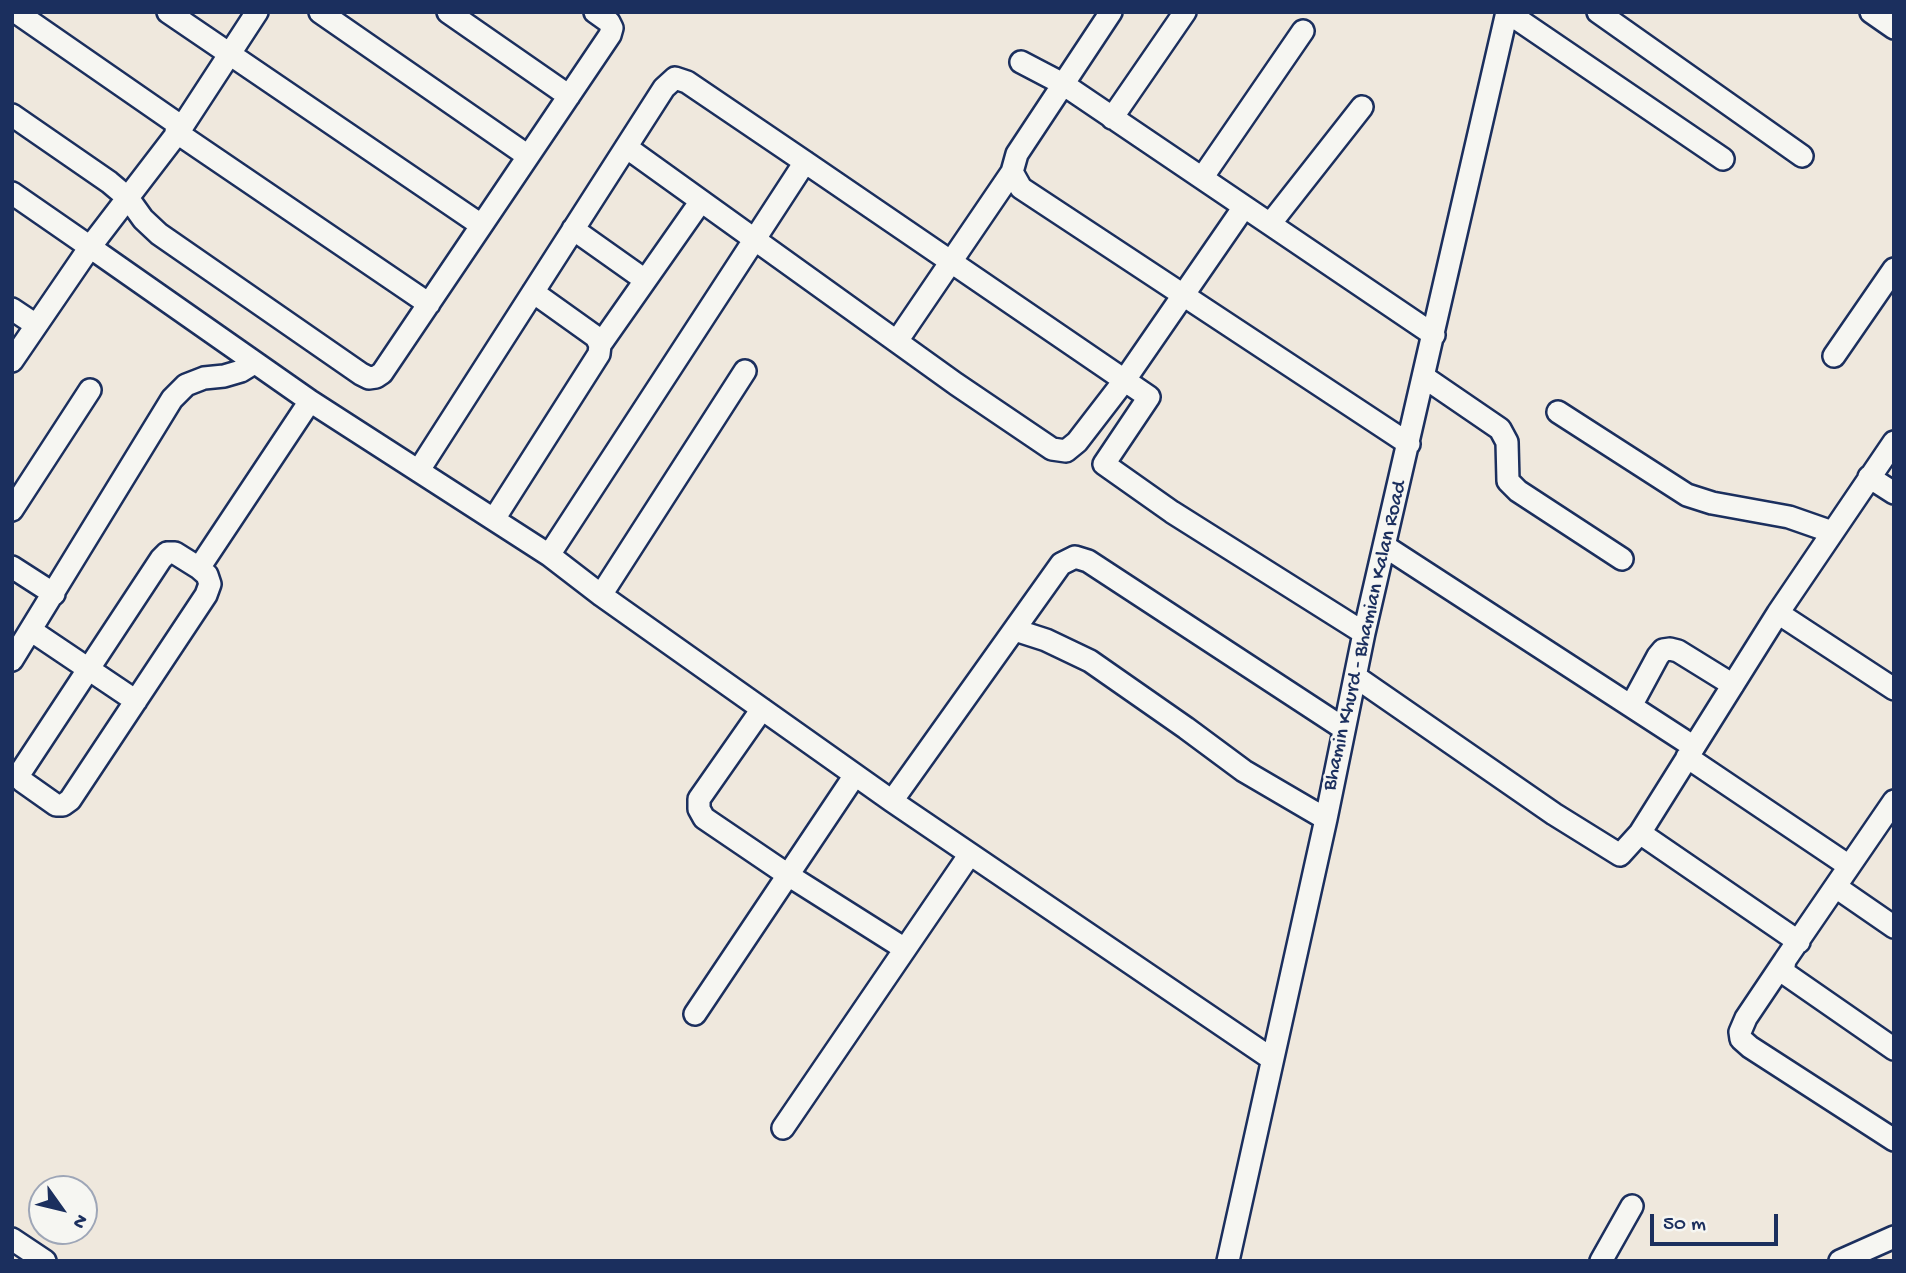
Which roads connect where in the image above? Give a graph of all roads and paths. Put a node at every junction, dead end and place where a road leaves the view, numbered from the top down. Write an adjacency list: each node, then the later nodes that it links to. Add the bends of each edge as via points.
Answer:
1 (16, 12): 21 (street)
2 (168, 12): 14 (street)
3 (257, 12): 14 (street)
4 (320, 12): 23 (street)
5 (448, 12): 17 (street)
6 (595, 12): 17 (street, via 609,22 610,35)
7 (1111, 12): 16 (street)
8 (1185, 12): 20 (street)
9 (1507, 12): 25 (street); 46 (street, Bhamin Khurd - Bhamian Kalan Road)
10 (1598, 12): 24 (street)
11 (1871, 12): 12 (street)
12 (1894, 28)
13 (1303, 31): 28 (street)
14 (230, 55): 21 (street); 34 (street)
15 (1021, 62): 16 (street)
16 (1063, 84): 20 (street); 27 (street, via 1017,154)
17 (569, 96): 23 (street)
18 (1362, 107): 33 (street)
19 (12, 115): 30 (street)
20 (1112, 118): 28 (street)
21 (179, 129): 30 (street); 43 (street)
22 (626, 147): 26 (street, via 675,78); 31 (street); 35 (street)
23 (528, 156): 34 (street)
24 (1802, 156)
25 (1723, 159)
26 (806, 162): 36 (street); 38 (street)
27 (1012, 172): 38 (street); 42 (street, via 1021,188)
28 (1202, 178): 32 (street)
29 (12, 193): 37 (street)
30 (128, 198): 37 (street); 43 (street, via 159,234 369,378 382,373)
31 (701, 201): 36 (street); 40 (street)
32 (1244, 207): 33 (street); 42 (street)
33 (1270, 224): 46 (street)
34 (481, 225): 43 (street)
35 (573, 229): 40 (street); 41 (street)
36 (754, 239): 47 (street); 67 (street)
37 (90, 247): 45 (street); 51 (street)
38 (950, 261): 47 (street); 54 (street)
39 (1894, 269): 49 (street)
40 (645, 280): 48 (street)
41 (533, 292): 48 (street, via 596,337); 60 (street)
42 (1183, 295): 54 (street); 59 (street)
43 (429, 304)
44 (12, 309): 45 (street)
45 (36, 325): 50 (street)
46 (1434, 335): 53 (street, Bhamin Khurd - Bhamian Kalan Road)
47 (897, 341): 54 (street, via 1052,449 1066,451 1077,442)
48 (600, 345): 64 (street, via 599,354)
49 (1834, 356)
50 (12, 361)
51 (254, 363): 56 (street); 71 (street, via 241,371 186,385 172,399)
52 (745, 371): 72 (street)
53 (1424, 377): 59 (street, Bhamin Khurd - Bhamian Kalan Road); 68 (street, via 1500,429 1507,442 1507,481)
54 (1124, 381): 76 (street, via 1149,397 1104,464)
55 (90, 390): 63 (street)
56 (310, 401): 60 (street); 70 (street)
57 (1558, 412): 65 (street, via 1687,495 1789,517)
58 (1894, 442): 61 (street)
59 (1409, 444): 66 (street, Bhamin Khurd - Bhamian Kalan Road)
60 (419, 470): 64 (street)
61 (1869, 477): 62 (street); 65 (street)
62 (1894, 493)
63 (12, 510)
64 (494, 519): 67 (street)
65 (1832, 532): 73 (street)
66 (1385, 547): 76 (street, Bhamin Khurd - Bhamian Kalan Road); 83 (street)
67 (549, 555): 72 (street)
68 (1622, 559)
69 (12, 567): 71 (street)
70 (199, 568): 78 (street, via 167,553); 82 (street, via 210,584 206,595)
71 (54, 594): 75 (street)
72 (601, 595): 84 (street)
73 (1778, 613): 80 (street); 81 (street)
74 (1015, 630): 85 (street, via 1061,564 1074,557 1088,561); 88 (street); 90 (street, via 1090,661 1244,771)
75 (32, 631): 77 (street); 78 (street)
76 (1364, 633): 79 (street, Bhamin Khurd - Bhamian Kalan Road)
77 (12, 660)
78 (88, 668): 82 (street); 82 (street, via 20,773 22,781 56,805 70,800)
79 (1356, 677): 85 (street, Bhamin Khurd - Bhamian Kalan Road); 91 (street, via 1615,853 1625,853)
80 (1732, 685): 83 (street, via 1678,651 1663,650); 86 (street)
81 (1894, 689)
82 (136, 701)
83 (1632, 706): 86 (street)
84 (762, 709): 87 (street); 94 (street, via 699,799 699,809 704,818)
85 (1343, 728): 90 (street, Bhamin Khurd - Bhamian Kalan Road)
86 (1691, 752): 91 (street); 93 (street)
87 (855, 775): 88 (street); 94 (street)
88 (892, 801): 92 (street)
89 (1892, 806): 93 (street)
90 (1326, 819): 102 (street, Bhamin Khurd - Bhamian Kalan Road)
91 (1640, 833): 97 (street)
92 (970, 854): 98 (street); 102 (street)
93 (1849, 866): 95 (street)
94 (788, 875): 98 (street); 100 (street)
95 (1836, 887): 96 (street); 97 (street)
96 (1894, 927)
97 (1798, 942): 99 (street)
98 (905, 948): 103 (street)
99 (1785, 960): 101 (street, via 1783,972 1788,977); 104 (street, via 1746,1018 1741,1039)
100 (695, 1014)
101 (1894, 1049)
102 (1272, 1059): 109 (street, Bhamin Khurd - Bhamian Kalan Road)
103 (783, 1128)
104 (1894, 1140)
105 (1632, 1206): 110 (street)
106 (1894, 1237): 111 (street)
107 (12, 1239): 108 (street)
108 (45, 1261)
109 (1228, 1261)
110 (1601, 1261)
111 (1840, 1261)

